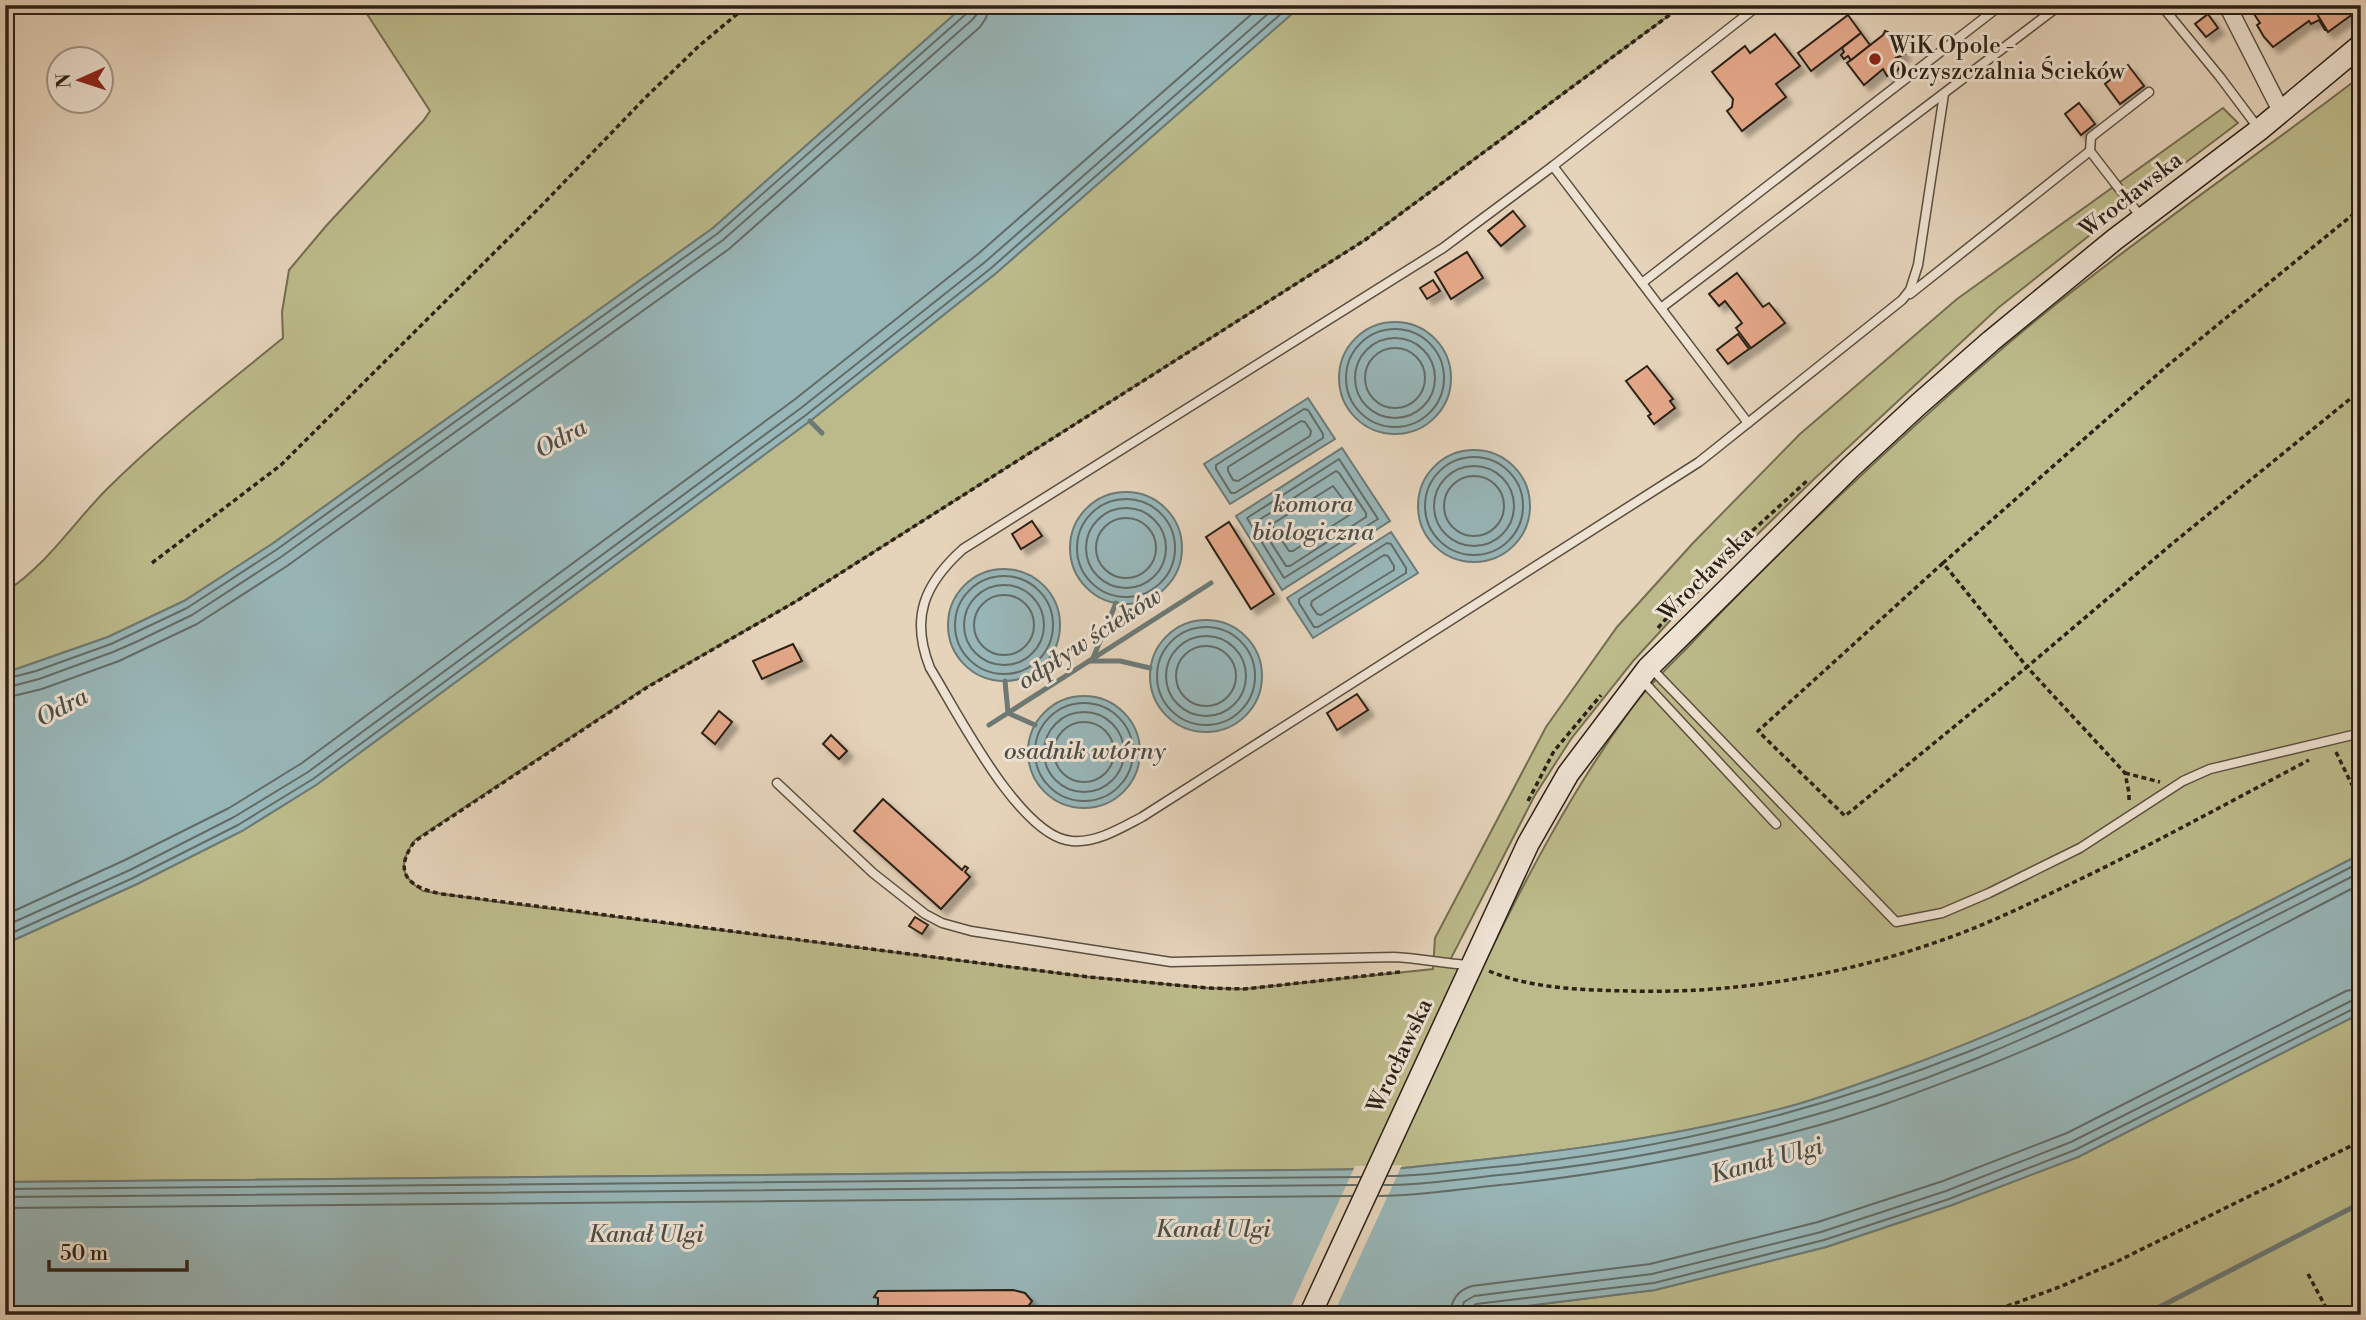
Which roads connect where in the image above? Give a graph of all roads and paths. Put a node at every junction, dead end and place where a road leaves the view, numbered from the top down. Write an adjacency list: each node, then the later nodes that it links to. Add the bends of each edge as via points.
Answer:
1 (748, 5): 22 (path, via 645,98 281,465)
2 (1683, 5): 35 (path, via 1366,240 795,602 646,688 415,841 403,864 406,876 423,891 1127,982 1244,989)
3 (1759, 5): 14 (lane)
4 (2001, 5): 17 (lane)
5 (2060, 5): 10 (lane)
6 (2161, 5): 12 (lane)
7 (2227, 5): 11 (street)
8 (2361, 45): 11 (main road, Wrocławska)
9 (2149, 92): 13 (lane, via 2091,137)
10 (1944, 93): 18 (lane, via 1918,265); 19 (lane)
11 (2281, 111): 12 (main road, Wrocławska)
12 (2259, 130): 16 (main road, Wrocławska)
13 (2090, 151): 16 (lane); 18 (lane)
14 (1553, 166): 17 (lane); 21 (lane, via 1443,248 948,562 922,607 923,650 1012,799 1039,827 1072,841 1108,834 1142,817 1639,502)
15 (2361, 208): 23 (path, via 2167,366)
16 (2143, 219): 25 (main road, Wrocławska, via 1919,404)
17 (1642, 284): 19 (lane)
18 (1902, 300): 21 (lane)
19 (1661, 308): 21 (lane)
20 (2361, 390): 24 (path)
21 (1748, 423)
22 (152, 563)
23 (1943, 563): 24 (path); 24 (path, via 1758,731 1845,816)
24 (2027, 667): 28 (path)
25 (1645, 672): 32 (lane, via 1896,922 1942,913 1989,893 2080,848); 33 (lane); 34 (main road, Wrocławska, via 1568,774 1528,844)
26 (2361, 733): 29 (lane, via 2210,769)
27 (2333, 747): 31 (path)
28 (2125, 773): 29 (path, via 2164,783); 32 (path)
29 (2183, 781): 32 (lane)
30 (777, 783): 34 (lane, via 873,873 925,914 961,928 1171,962 1394,957)
31 (2352, 785)
32 (2127, 816)
33 (1776, 824)
34 (1470, 965): 38 (main road, Wrocławska)
35 (1408, 971)
36 (2361, 1141): 39 (path, via 2118,1261)
37 (2308, 1275): 40 (path)
38 (1310, 1315)
39 (1983, 1315)
40 (2330, 1315)

